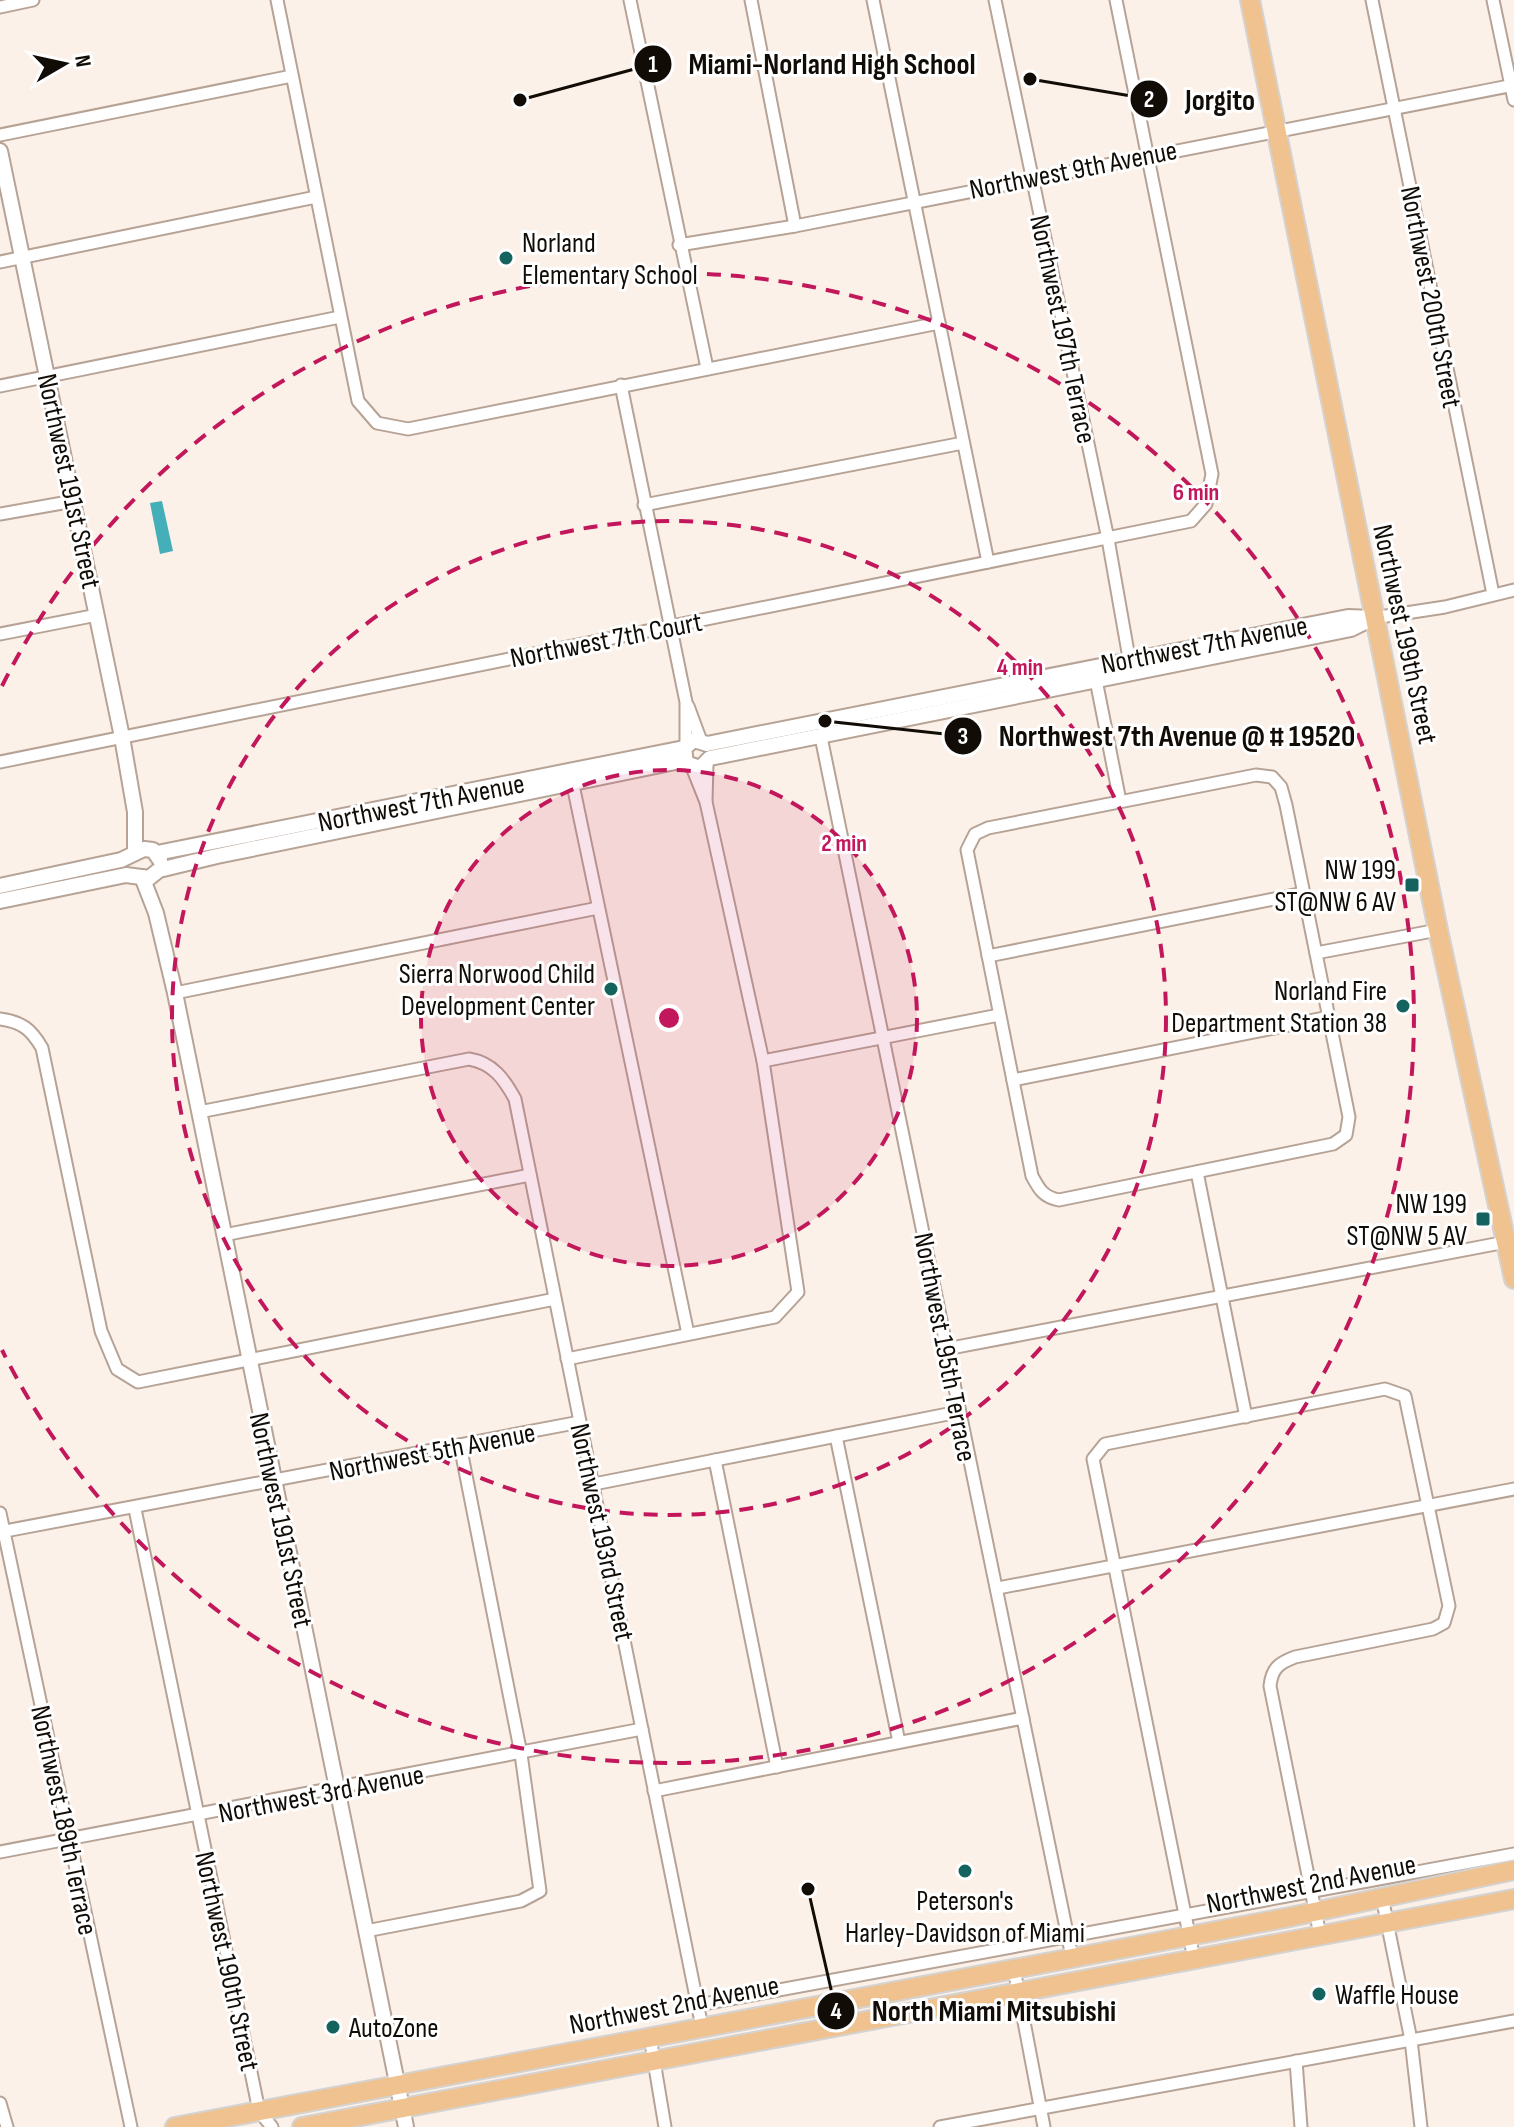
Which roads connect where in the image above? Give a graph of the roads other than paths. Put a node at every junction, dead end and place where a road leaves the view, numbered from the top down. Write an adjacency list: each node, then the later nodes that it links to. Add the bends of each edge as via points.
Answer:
1 (33, 0): 11 (street)
2 (277, 0): 12 (street)
3 (630, 0): 24 (street)
4 (751, 0): 23 (street)
5 (873, 0): 22 (street)
6 (995, 0): 20 (street, Northwest 197th Terrace)
7 (1116, 0): 19 (street)
8 (1250, 0): 16 (main road, Northwest 199th Street)
9 (1372, 0): 15 (street, Northwest 200th Street)
10 (1493, 0): 13 (street)
11 (0, 7)
12 (292, 76): 17 (street); 21 (street)
13 (1512, 85): 14 (street); 15 (street, Northwest 9th Avenue)
14 (1514, 100)
15 (1394, 109): 16 (street, Northwest 9th Avenue); 40 (street, Northwest 200th Street)
16 (1277, 130): 19 (street, Northwest 9th Avenue); 42 (main road, Northwest 199th Street)
17 (0, 135)
18 (0, 151): 25 (street, Northwest 191st Street)
19 (1148, 154): 20 (street, Northwest 9th Avenue); 37 (street, Northwest 7th Court, via 1212,474 1206,504 1191,521)
20 (1032, 177): 22 (street, Northwest 9th Avenue); 37 (street, Northwest 197th Terrace)
21 (316, 197): 25 (street); 27 (street)
22 (914, 201): 23 (street, Northwest 9th Avenue); 28 (street)
23 (795, 226): 24 (street, Northwest 9th Avenue)
24 (679, 245): 29 (street)
25 (24, 257): 26 (street); 30 (street, Northwest 191st Street)
26 (0, 262)
27 (340, 317): 30 (street); 32 (street, via 358,401 377,423 408,429)
28 (939, 323): 29 (street); 33 (street)
29 (707, 368): 32 (street)
30 (48, 377): 31 (street); 34 (street, Northwest 191st Street)
31 (0, 386)
32 (620, 386): 35 (street)
33 (963, 443): 35 (street); 38 (street)
34 (74, 501): 36 (street); 41 (street, Northwest 191st Street)
35 (644, 505): 43 (street)
36 (0, 514)
37 (1108, 539): 38 (street, Northwest 7th Court); 45 (street, Northwest 197th Terrace)
38 (988, 562): 43 (street, Northwest 7th Court)
39 (1514, 590): 40 (street, Northwest 7th Avenue)
40 (1493, 594): 42 (street, Northwest 7th Avenue)
41 (97, 615): 44 (street); 47 (street, Northwest 191st Street)
42 (1373, 618): 45 (street, Northwest 7th Avenue, via 1348,617); 46 (street, Northwest 7th Avenue, via 1351,629); 59 (main road, Northwest 199th Street)
43 (669, 626): 47 (street, Northwest 7th Court); 49 (street)
44 (0, 634)
45 (1129, 658): 49 (street, Northwest 7th Avenue)
46 (1096, 680): 48 (street, Northwest 7th Avenue); 52 (street)
47 (122, 737): 50 (street, Northwest 7th Court); 53 (street, Northwest 191st Street)
48 (821, 737): 49 (street, Northwest 7th Avenue); 66 (street, Northwest 195th Terrace)
49 (696, 754): 51 (street, Northwest 7th Avenue); 53 (street, Northwest 7th Avenue); 67 (street)
50 (0, 762)
51 (573, 785): 54 (street, Northwest 7th Avenue); 58 (street)
52 (1120, 801): 56 (street, via 1256,775 1272,777 1286,805); 61 (street, via 975,834 967,850)
53 (144, 853): 54 (street); 54 (street, via 132,866); 55 (street, Northwest 7th Avenue)
54 (148, 874): 57 (street, Northwest 7th Avenue); 62 (street, Northwest 191st Street)
55 (0, 886)
56 (1304, 893): 60 (street); 61 (street)
57 (0, 901)
58 (598, 908): 62 (street); 77 (street)
59 (1438, 930): 60 (street); 73 (main road, Northwest 199th Street)
60 (1316, 953): 64 (street)
61 (988, 956): 63 (street)
62 (175, 993): 69 (street, Northwest 191st Street)
63 (999, 1015): 66 (street); 68 (street)
64 (1329, 1017): 68 (street); 70 (street, via 1349,1117 1346,1135 1333,1144)
65 (0, 1019): 80 (street, via 19,1022 42,1048 101,1331 117,1369 138,1382)
66 (884, 1038): 67 (street); 78 (street, Northwest 195th Terrace)
67 (763, 1061): 77 (street, via 798,1292 775,1317)
68 (1013, 1080): 70 (street, via 1032,1176 1040,1191 1059,1200)
69 (199, 1112): 71 (street, Northwest 193rd Street, via 469,1059 481,1061 501,1075 515,1099); 72 (street, Northwest 191st Street)
70 (1197, 1172): 75 (street)
71 (530, 1175): 72 (street); 76 (street, Northwest 193rd Street)
72 (224, 1235): 80 (street, Northwest 191st Street)
73 (1506, 1242): 74 (main road, Northwest 199th Street); 75 (street)
74 (1514, 1279)
75 (1222, 1296): 78 (street); 82 (street)
76 (555, 1299): 79 (street, Northwest 193rd Street); 80 (street)
77 (688, 1334): 79 (street)
78 (946, 1349): 81 (street, Northwest 195th Terrace)
79 (567, 1359): 83 (street, Northwest 193rd Street)
80 (250, 1362): 87 (street, Northwest 191st Street)
81 (958, 1412): 84 (street); 95 (street, Northwest 195th Terrace)
82 (1246, 1417): 90 (street, via 1385,1389 1405,1396); 94 (street, via 1105,1444 1093,1459)
83 (580, 1422): 85 (street, Northwest 5th Avenue); 88 (street, Northwest 193rd Street)
84 (836, 1436): 86 (street); 98 (street)
85 (460, 1445): 87 (street, Northwest 5th Avenue); 99 (street)
86 (715, 1460): 88 (street); 100 (street)
87 (274, 1481): 91 (street, Northwest 5th Avenue); 101 (street, Northwest 191st Street)
88 (594, 1484): 97 (street, Northwest 193rd Street)
89 (1514, 1489): 90 (street)
90 (1430, 1505): 94 (street); 108 (street, via 1449,1606 1444,1623 1295,1657 1271,1672)
91 (135, 1509): 93 (street, Northwest 5th Avenue); 103 (street, Northwest 190th Street)
92 (0, 1513): 93 (street, Northwest 189th Terrace)
93 (2, 1531): 104 (street, Northwest 189th Terrace)
94 (1114, 1566): 95 (street); 112 (street)
95 (998, 1588): 96 (street, Northwest 195th Terrace)
96 (1023, 1718): 98 (street); 115 (street, Northwest 195th Terrace)
97 (642, 1729): 99 (street, Northwest 3rd Avenue); 102 (street, Northwest 193rd Street)
98 (899, 1742): 100 (street)
99 (521, 1754): 101 (street, Northwest 3rd Avenue); 114 (street, via 540,1891 521,1901)
100 (777, 1767): 102 (street)
101 (338, 1790): 103 (street, Northwest 3rd Avenue); 114 (street, Northwest 191st Street)
102 (654, 1791): 122 (street, Northwest 193rd Street)
103 (199, 1816): 104 (street, Northwest 3rd Avenue); 132 (street, Northwest 190th Street)
104 (70, 1840): 105 (street, Northwest 3rd Avenue); 135 (street, Northwest 189th Terrace)
105 (0, 1852)
106 (1514, 1854): 108 (street)
107 (1514, 1870): 109 (main road, Northwest 2nd Avenue)
108 (1312, 1890): 111 (street); 112 (street)
109 (1382, 1897): 111 (main road, Northwest 2nd Avenue); 113 (street)
110 (1514, 1899): 113 (main road, Northwest 2nd Avenue)
111 (1316, 1911): 116 (street); 117 (main road, Northwest 2nd Avenue)
112 (1183, 1914): 115 (street); 117 (street)
113 (1387, 1922): 116 (main road, Northwest 2nd Avenue); 126 (street)
114 (366, 1931): 129 (street, Northwest 191st Street)
115 (1068, 1935): 118 (street, Northwest 195th Terrace); 122 (street)
116 (1320, 1935): 119 (main road, Northwest 2nd Avenue)
117 (1187, 1936): 118 (main road, Northwest 2nd Avenue); 119 (street)
118 (1072, 1957): 120 (main road, Northwest 2nd Avenue)
119 (1194, 1959): 121 (main road, Northwest 2nd Avenue)
120 (1014, 1969): 121 (street); 124 (main road, Northwest 2nd Avenue)
121 (1018, 1992): 127 (main road, Northwest 2nd Avenue); 131 (street)
122 (698, 2005): 124 (street, Northwest 193rd Street)
123 (1514, 2021): 126 (street)
124 (702, 2027): 125 (main road, Northwest 2nd Avenue)
125 (650, 2037): 127 (street); 129 (main road, Northwest 2nd Avenue)
126 (1411, 2040): 128 (street); 143 (street)
127 (654, 2061): 133 (main road, Northwest 2nd Avenue); 139 (street)
128 (1296, 2061): 131 (street); 142 (street)
129 (398, 2085): 132 (main road, Northwest 2nd Avenue); 133 (street, Northwest 191st Street)
130 (0, 2103): 134 (street)
131 (1040, 2108): 140 (street); 141 (street)
132 (259, 2111): 136 (main road, Northwest 2nd Avenue); 137 (street, Northwest 190th Street)
133 (405, 2118): 138 (main road, Northwest 2nd Avenue)
134 (7, 2127)
135 (131, 2127)
136 (175, 2127)
137 (272, 2127)
138 (302, 2127)
139 (665, 2127)
140 (940, 2127)
141 (1044, 2127)
142 (1301, 2127)
143 (1421, 2127)

